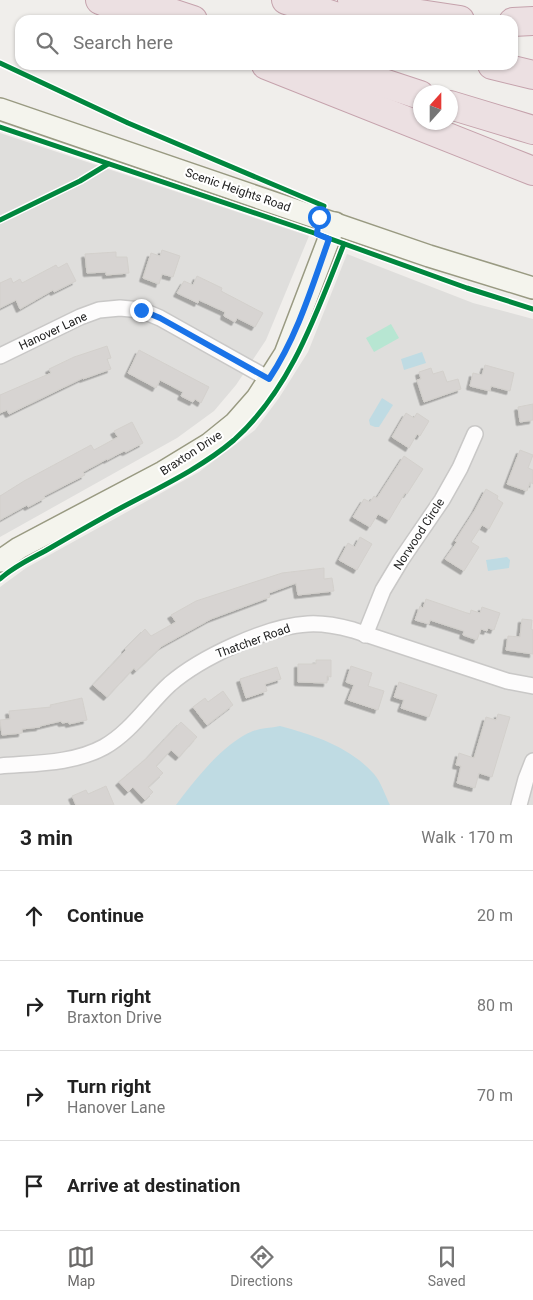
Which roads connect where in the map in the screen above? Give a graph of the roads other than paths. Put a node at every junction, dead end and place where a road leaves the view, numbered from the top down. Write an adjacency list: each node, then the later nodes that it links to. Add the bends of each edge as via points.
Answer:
1 (100, 0): 5 (highway)
2 (132, 0): 6 (highway)
3 (286, 0): 7 (highway)
4 (352, 0): 8 (highway)
5 (138, 15)
6 (178, 15)
7 (332, 15)
8 (426, 15)
9 (533, 20): 10 (highway)
10 (518, 22)
11 (279, 70): 19 (highway)
12 (344, 70): 15 (highway)
13 (512, 70): 14 (highway)
14 (533, 75)
15 (413, 93)
16 (458, 107): 18 (highway)
17 (0, 109): 20 (street, Scenic Heights Road)
18 (533, 130)
19 (533, 171)
20 (335, 223): 21 (street, Scenic Heights Road); 23 (street, Braxton Drive, via 293,336)
21 (533, 288)
22 (0, 356): 23 (street, Hanover Lane, via 80,317 99,310 120,308 141,310 160,318)
23 (269, 379): 25 (street, Braxton Drive, via 235,423 209,444)
24 (474, 434): 26 (street, Norwood Circle, via 442,500 383,590)
25 (0, 561)
26 (365, 635): 27 (street, Thatcher Road, via 507,681); 29 (street, Thatcher Road, via 325,624 273,631 229,648 188,670 121,735 88,755)
27 (533, 686)
28 (533, 761): 30 (street)
29 (0, 766)
30 (519, 805)

